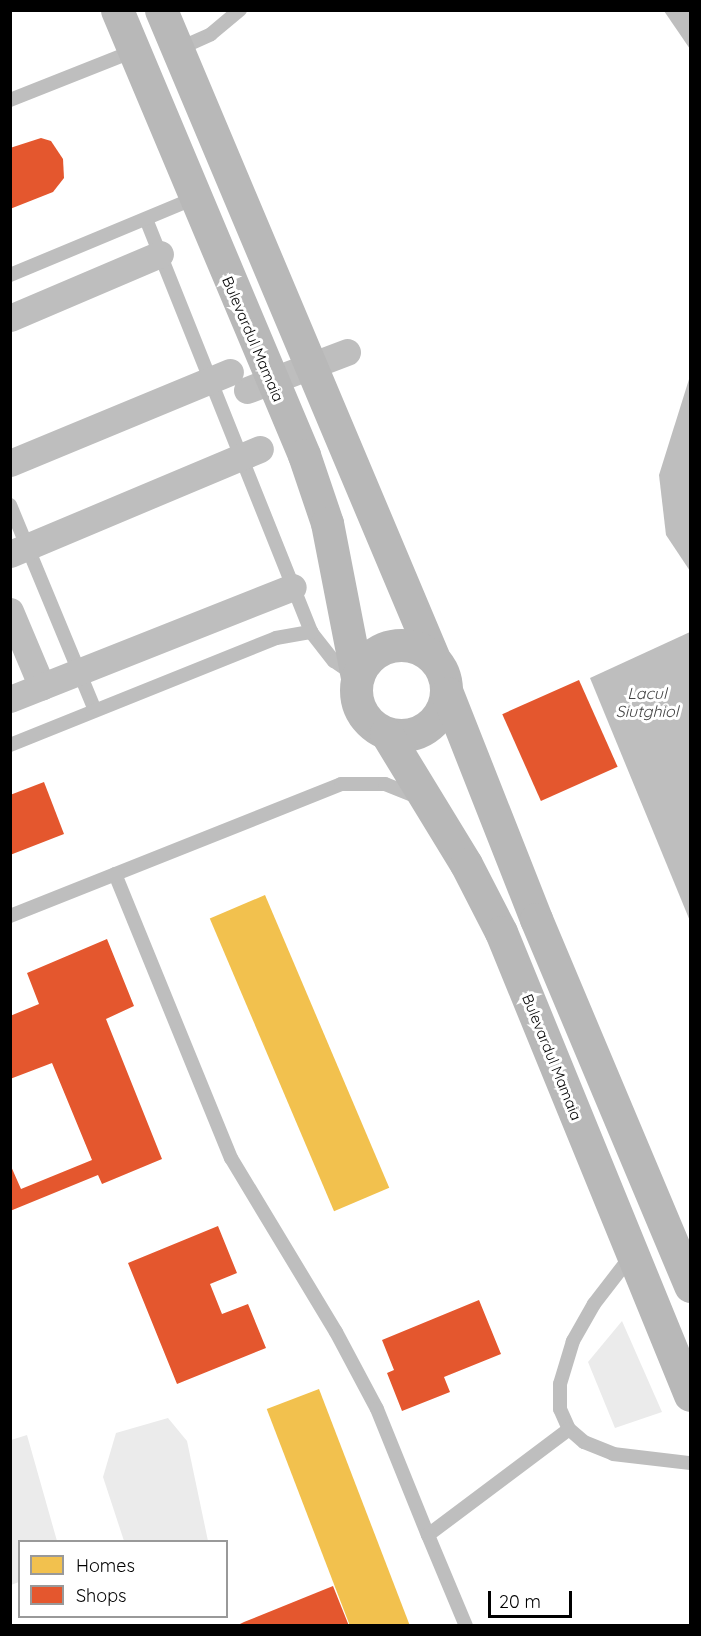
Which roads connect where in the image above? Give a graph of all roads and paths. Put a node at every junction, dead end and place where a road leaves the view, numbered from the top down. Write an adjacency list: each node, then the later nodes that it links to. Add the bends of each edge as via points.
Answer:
1 (117, 10): 5 (main road, Bulevardul Mamaia)
2 (161, 10): 4 (main road)
3 (240, 10): 4 (lane, via 211,34)
4 (178, 49): 21 (main road)
5 (134, 51): 6 (lane); 7 (main road, Bulevardul Mamaia)
6 (10, 100)
7 (193, 199): 8 (lane); 23 (main road, Bulevardul Mamaia, via 304,455 327,523)
8 (146, 219): 9 (lane); 10 (lane)
9 (160, 254): 11 (street); 13 (lane)
10 (10, 276)
11 (10, 318)
12 (347, 352): 13 (street)
13 (229, 381): 14 (lane); 15 (street)
14 (251, 453): 17 (street); 18 (lane)
15 (10, 463)
16 (10, 505): 17 (lane)
17 (19, 550): 22 (lane)
18 (293, 587): 20 (lane); 22 (street)
19 (10, 611): 24 (street)
20 (311, 632): 23 (lane, via 334,661); 27 (lane, via 276,638)
21 (433, 656): 23 (main road, via 410,645 387,646 370,656); 25 (main road, via 446,678)
22 (80, 672): 24 (street); 27 (lane)
23 (357, 677): 28 (main road, via 358,704 366,719)
24 (42, 687): 26 (street)
25 (447, 693): 28 (main road, via 444,706 428,726 402,735); 34 (main road, via 536,919)
26 (10, 699)
27 (95, 710): 29 (lane)
28 (386, 733): 30 (main road, Bulevardul Mamaia)
29 (10, 745)
30 (427, 801): 31 (lane, via 385,784 341,783); 33 (main road, Bulevardul Mamaia, via 501,932)
31 (115, 874): 32 (lane); 38 (lane, via 231,1158 336,1332 377,1409)
32 (10, 916)
33 (633, 1255): 35 (main road, Bulevardul Mamaia); 36 (lane, via 594,1304 573,1341 560,1384 560,1409)
34 (690, 1286)
35 (690, 1395)
36 (569, 1429): 37 (lane, via 584,1442 613,1454); 38 (lane)
37 (690, 1463)
38 (428, 1535): 39 (lane)
39 (466, 1626)

